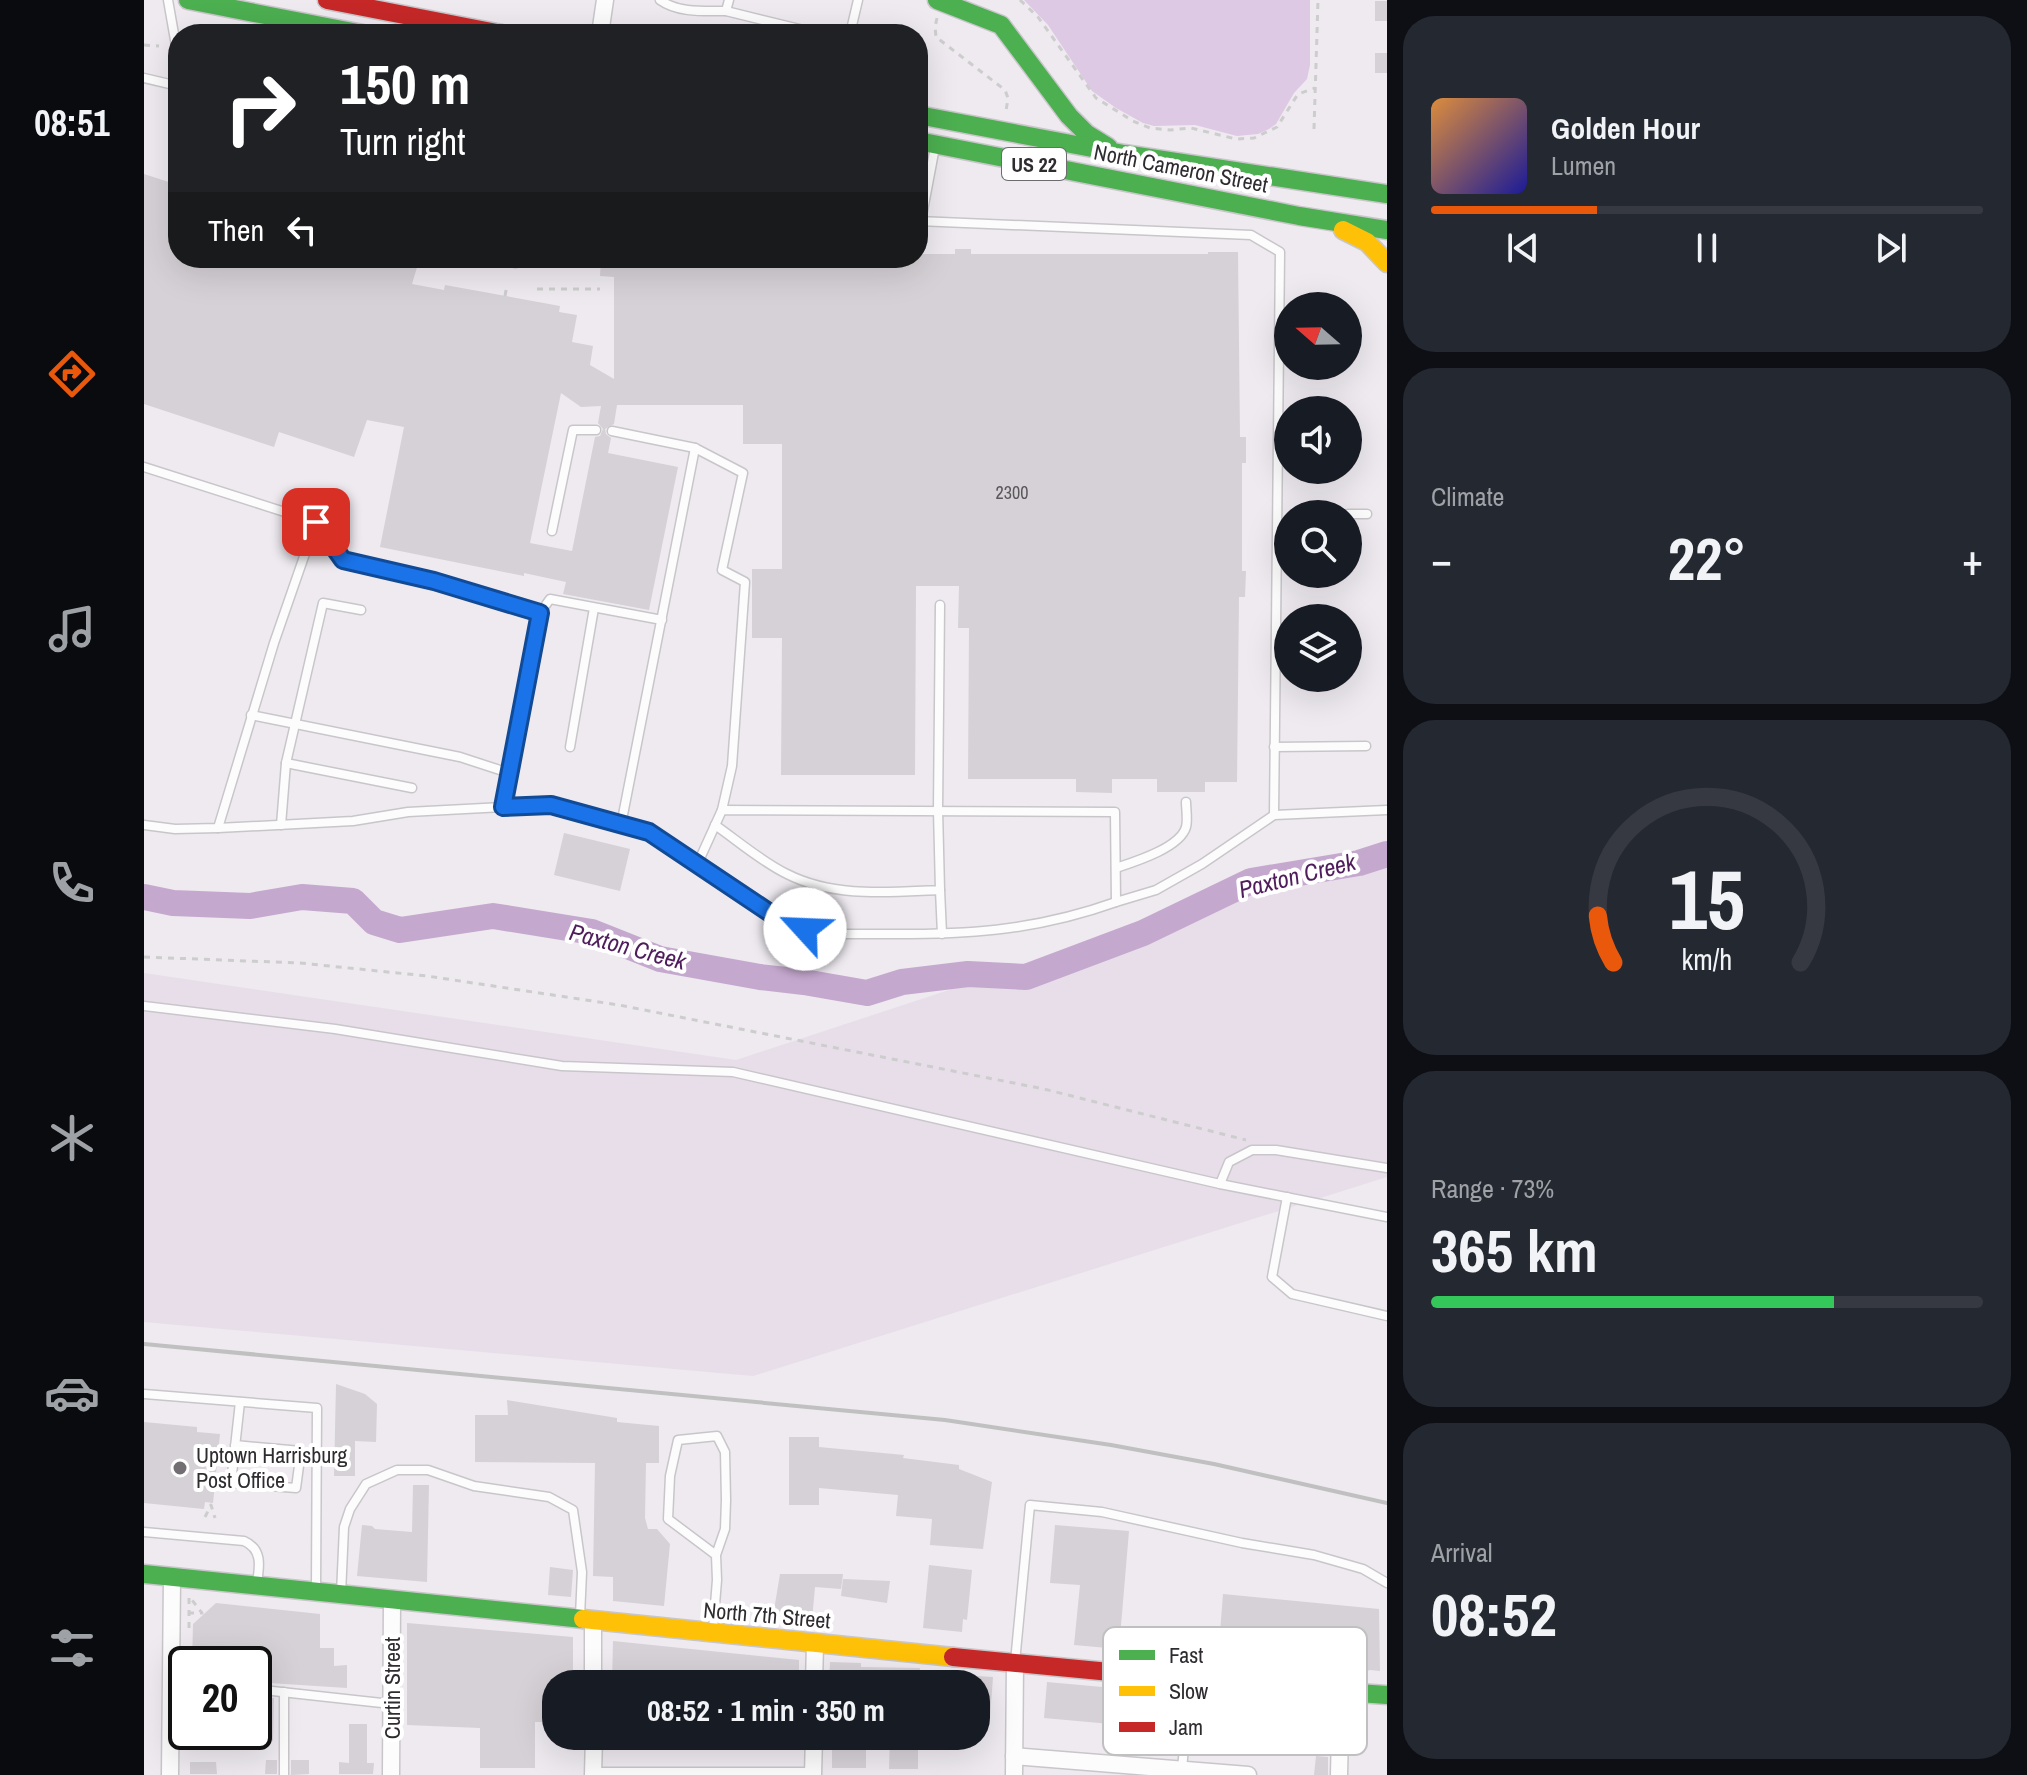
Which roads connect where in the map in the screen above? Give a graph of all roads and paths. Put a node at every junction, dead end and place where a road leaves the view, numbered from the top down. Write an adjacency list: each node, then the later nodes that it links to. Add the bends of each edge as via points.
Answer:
1 (168, 0): 12 (lane)
2 (188, 0): 13 (main road)
3 (327, 0): 14 (main road)
4 (605, 0): 15 (street)
5 (660, 0): 11 (lane, via 701,12)
6 (729, 0): 11 (lane)
7 (858, 0): 17 (lane)
8 (1020, 0): 22 (path, via 1035,12 1096,98 1150,128 1254,138 1277,127 1298,94)
9 (1318, 0): 22 (path)
10 (939, 5): 23 (path, via 936,37 1005,90); 27 (main road, via 1001,25 1069,116 1096,141)
11 (726, 11): 16 (lane)
12 (172, 24)
13 (312, 24)
14 (451, 24)
15 (601, 24)
16 (779, 24)
17 (852, 24)
18 (144, 45): 19 (path)
19 (159, 46)
20 (144, 78): 21 (lane)
21 (168, 84)
22 (1315, 88): 25 (path)
23 (1006, 114)
24 (928, 117): 27 (main road, North Cameron Street / US 22)
25 (1314, 129)
26 (928, 143): 30 (main road, North Cameron Street / US 22)
27 (1124, 154): 28 (main road, North Cameron Street / US 22)
28 (1385, 193)
29 (928, 221): 41 (lane, via 1251,235 1280,252)
30 (1328, 222): 31 (main road, North Cameron Street / US 22); 32 (main road, via 1367,242)
31 (1387, 230)
32 (1387, 263)
33 (507, 285): 36 (path)
34 (537, 289): 35 (path)
35 (600, 289)
36 (505, 296)
37 (596, 430): 45 (lane, via 573,430)
38 (612, 431): 39 (lane)
39 (695, 448): 51 (lane); 62 (lane, via 743,473 722,570 745,582 732,766)
40 (144, 467): 44 (lane)
41 (1277, 500)
42 (1362, 514): 43 (lane)
43 (1367, 514)
44 (316, 522): 50 (lane, via 343,560); 52 (lane)
45 (552, 531)
46 (1276, 588): 56 (lane)
47 (940, 605): 63 (lane)
48 (594, 608): 50 (lane, via 550,599); 51 (lane); 55 (lane)
49 (361, 610): 53 (lane, via 323,603)
50 (540, 613): 58 (lane)
51 (662, 620): 68 (lane)
52 (251, 715): 53 (lane); 70 (lane)
53 (293, 724): 57 (lane); 58 (lane, via 460,757)
54 (1366, 746): 56 (lane)
55 (570, 747)
56 (1274, 747): 65 (lane)
57 (286, 763): 59 (lane); 67 (lane)
58 (509, 773): 61 (lane)
59 (412, 788)
60 (1186, 802): 72 (lane, via 1186,828 1179,837 1156,854)
61 (503, 807): 67 (lane); 68 (lane, via 551,805)
62 (722, 810): 63 (lane); 69 (lane)
63 (938, 810): 72 (lane, via 1115,812); 73 (lane)
64 (1387, 810): 65 (lane)
65 (1274, 815): 74 (lane, via 1156,890)
66 (144, 825): 70 (lane)
67 (281, 825): 70 (lane)
68 (621, 825): 71 (lane, via 649,832)
69 (715, 825): 71 (lane); 73 (lane, via 785,874 819,887)
70 (218, 828)
71 (697, 865): 75 (lane, via 770,913 805,929)
72 (1116, 868): 74 (lane)
73 (940, 890): 75 (lane)
74 (1116, 902): 75 (lane, via 1028,927)
75 (942, 934)
76 (144, 957): 78 (path, via 316,964 619,1005 1044,1089)
77 (144, 1006): 80 (lane, via 335,1029 562,1066 733,1072)
78 (1247, 1141)
79 (1387, 1168): 80 (lane, via 1252,1150 1229,1162)
80 (1220, 1184): 81 (lane)
81 (1287, 1197): 82 (lane); 83 (lane, via 1272,1277 1292,1294)
82 (1387, 1217)
83 (1387, 1316)
84 (144, 1394): 85 (lane)
85 (240, 1402): 86 (lane); 95 (lane, via 317,1408)
86 (235, 1445): 86 (lane, via 231,1483 296,1488 301,1451)
87 (205, 1517): 88 (path, via 211,1505)
88 (215, 1518)
89 (144, 1532): 94 (lane, via 253,1544 259,1557)
90 (716, 1555): 90 (lane, via 668,1519 678,1440 717,1436 725,1452 725,1529); 102 (lane)
91 (144, 1574): 92 (main road, North 7th Street)
92 (172, 1578): 94 (main road, North 7th Street); 104 (street)
93 (1387, 1583): 105 (lane, via 1363,1569 1314,1555 1102,1512 1030,1505)
94 (256, 1587): 95 (main road, North 7th Street)
95 (317, 1593): 96 (main road, North 7th Street)
96 (341, 1595): 97 (main road, North 7th Street); 100 (lane, via 344,1527 366,1484 397,1470 428,1470 474,1486 549,1497 573,1510)
97 (392, 1601): 100 (main road, North 7th Street); 113 (street, Curtin Street)
98 (183, 1613): 99 (path)
99 (189, 1613): 99 (path, via 189,1604 189,1596 202,1613); 101 (path)
100 (586, 1621): 102 (main road, North 7th Street); 106 (street)
101 (189, 1628)
102 (713, 1634): 103 (main road, North 7th Street)
103 (815, 1643): 105 (main road, North 7th Street); 107 (street)
104 (176, 1646)
105 (1015, 1662): 108 (main road, North 7th Street); 119 (street)
106 (591, 1670)
107 (814, 1670)
108 (1103, 1672)
109 (272, 1691): 110 (lane)
110 (284, 1692): 113 (lane); 124 (lane)
111 (1367, 1694): 112 (main road, North 7th Street)
112 (1387, 1695)
113 (392, 1704): 125 (street, Curtin Street)
114 (172, 1750): 123 (street)
115 (594, 1750): 122 (street)
116 (814, 1750): 121 (street)
117 (1183, 1755): 120 (lane)
118 (1339, 1755): 128 (street)
119 (1014, 1756): 120 (street); 126 (street)
120 (1182, 1770): 127 (street)
121 (813, 1773): 122 (lane)
122 (593, 1774)
123 (170, 1775)
124 (284, 1775)
125 (391, 1775)
126 (1014, 1775)
127 (1248, 1775)
128 (1339, 1775)

